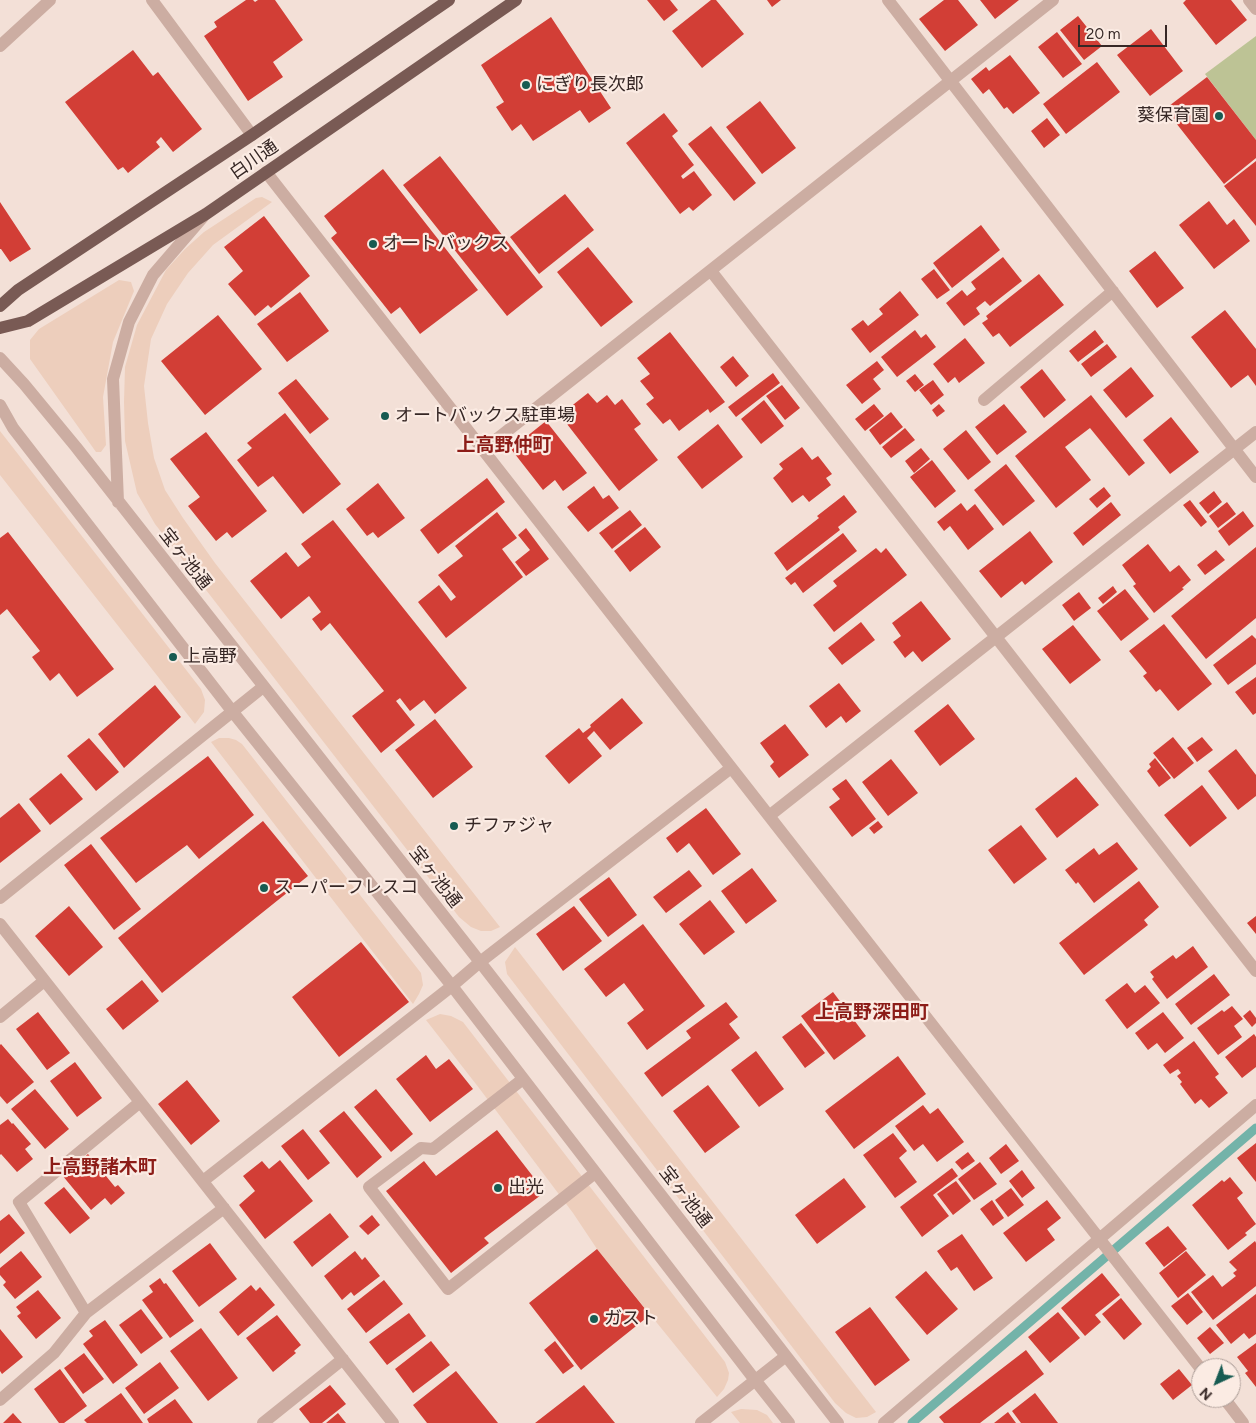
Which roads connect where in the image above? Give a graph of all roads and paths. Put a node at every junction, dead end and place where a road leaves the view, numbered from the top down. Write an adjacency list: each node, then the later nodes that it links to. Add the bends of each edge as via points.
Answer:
1 (50, 0): 9 (street)
2 (152, 0): 11 (street)
3 (449, 0): 11 (main road, 白川通)
4 (516, 0): 12 (main road, 白川通)
5 (888, 0): 10 (street)
6 (1053, 0): 10 (street)
7 (1249, 0): 8 (street)
8 (1256, 9)
9 (0, 46)
10 (951, 81): 14 (street); 15 (street)
11 (252, 135): 16 (main road, 白川通, via 18,290)
12 (266, 172): 13 (main road, 白川通); 23 (street)
13 (206, 214): 17 (main road, 白川通, via 28,320); 25 (street, via 153,275 129,322 113,379)
14 (710, 271): 23 (street); 26 (street)
15 (1113, 291): 19 (street); 22 (street)
16 (0, 306)
17 (0, 328)
18 (0, 358): 25 (street, 宝ヶ池通)
19 (984, 400)
20 (0, 405): 28 (street, via 13,428)
21 (1256, 432): 22 (street)
22 (1235, 449): 24 (street); 26 (street)
23 (483, 450): 29 (street)
24 (1256, 476)
25 (118, 502): 27 (street, 宝ヶ池通)
26 (996, 637): 30 (street); 34 (street)
27 (263, 687): 28 (street); 33 (street, 宝ヶ池通)
28 (232, 711): 31 (street); 36 (street)
29 (731, 768): 30 (street); 33 (street)
30 (769, 816): 44 (street)
31 (0, 898)
32 (0, 924): 35 (street)
33 (480, 962): 36 (street); 46 (street, 宝ヶ池通)
34 (1256, 971)
35 (44, 981): 37 (street); 39 (street)
36 (452, 986): 38 (street); 42 (street)
37 (0, 1016)
38 (523, 1079): 41 (street); 41 (street, via 433,1149 420,1148 369,1187 448,1289)
39 (140, 1102): 42 (street); 45 (street, via 19,1202)
40 (1256, 1105): 44 (street)
41 (595, 1172): 49 (street)
42 (203, 1181): 43 (street)
43 (224, 1208): 45 (street); 48 (street)
44 (1099, 1239): 47 (street); 57 (street)
45 (86, 1313): 50 (street, via 54,1353)
46 (786, 1356): 49 (street); 56 (street, 宝ヶ池通)
47 (1192, 1358)
48 (343, 1359): 52 (street); 53 (street)
49 (754, 1380): 54 (street); 55 (street)
50 (0, 1400)
51 (1232, 1408): 58 (street)
52 (262, 1423)
53 (393, 1423)
54 (701, 1423)
55 (789, 1423)
56 (838, 1423)
57 (884, 1423)
58 (1243, 1423)

